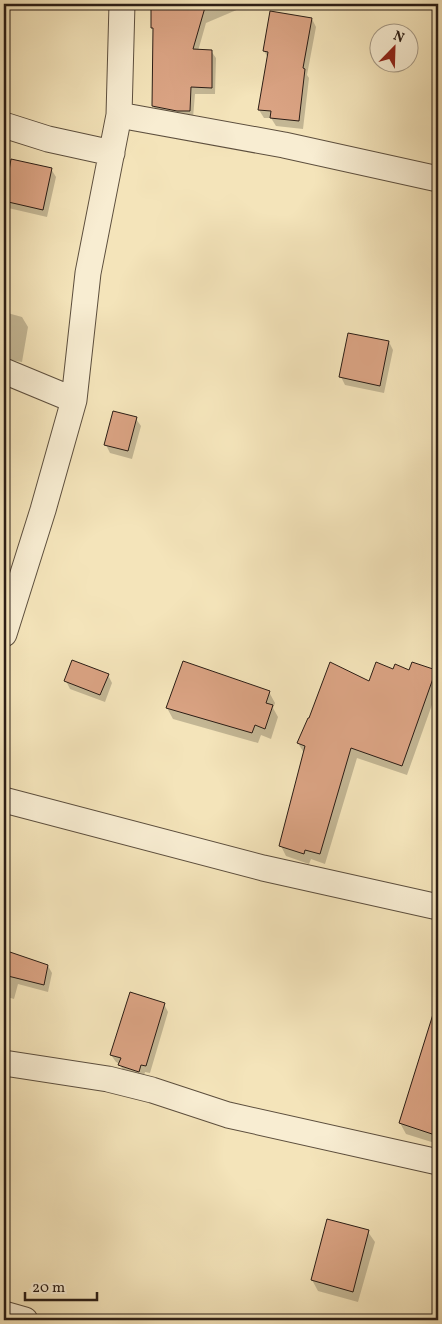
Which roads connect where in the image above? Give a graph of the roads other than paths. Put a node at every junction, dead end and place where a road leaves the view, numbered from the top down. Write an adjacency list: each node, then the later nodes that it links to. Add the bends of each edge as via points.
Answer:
1 (122, 4): 2 (street)
2 (119, 115): 4 (street); 5 (street, via 284,145)
3 (4, 125): 4 (street, via 48,139)
4 (112, 153): 7 (street, via 88,273)
5 (438, 179)
6 (4, 371): 7 (street)
7 (74, 400): 8 (street)
8 (4, 634)
9 (4, 800): 10 (street, via 262,868)
10 (438, 907)
11 (4, 1063): 12 (street, via 108,1079 228,1115)
12 (438, 1162)
13 (4, 1314): 14 (street)
14 (25, 1320)

